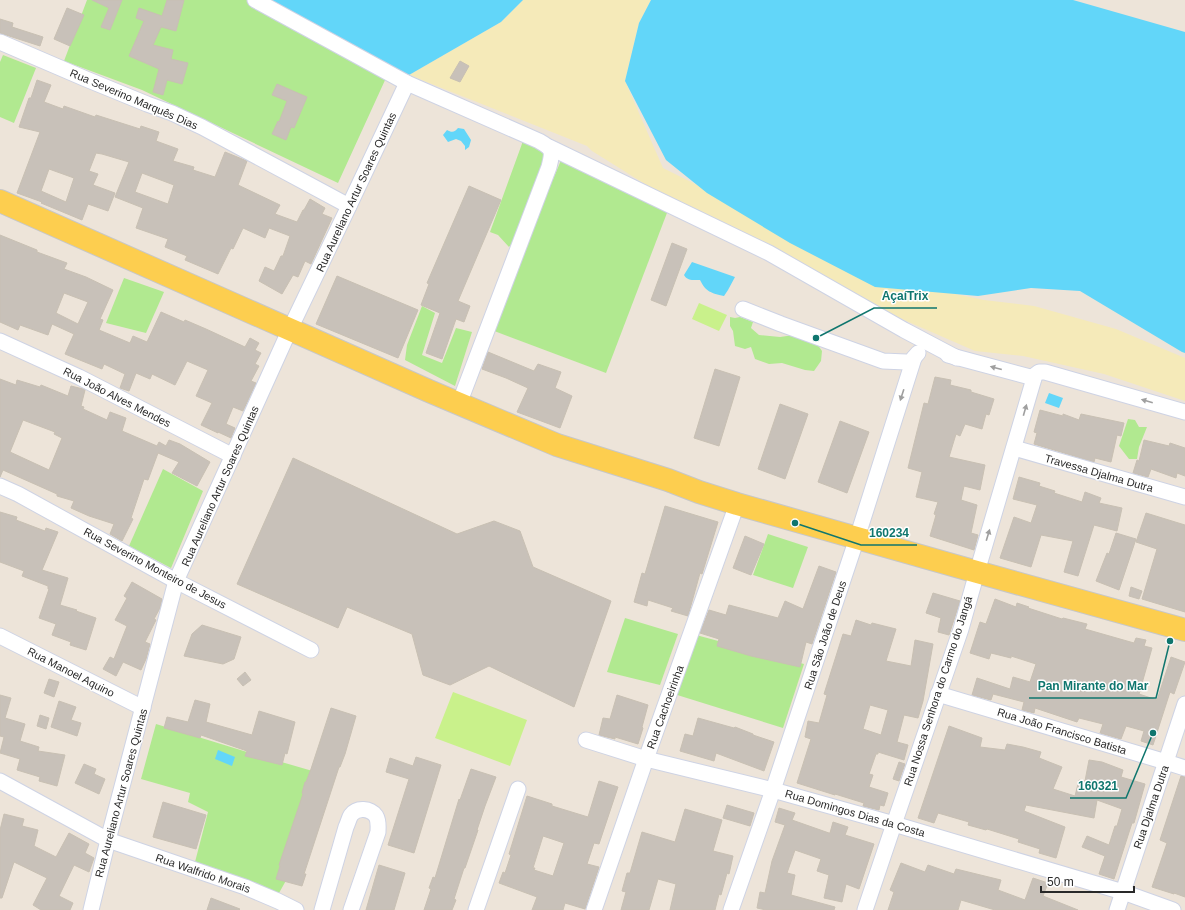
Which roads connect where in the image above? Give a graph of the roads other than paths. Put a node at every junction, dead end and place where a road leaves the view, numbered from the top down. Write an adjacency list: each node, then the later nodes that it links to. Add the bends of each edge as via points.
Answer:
1 (255, 0): 3 (street)
2 (0, 42): 6 (street, Rua Severino Marquês Dias, via 147,104 172,112)
3 (407, 83): 4 (street); 6 (street, Rua Aureliano Artur Soares Quintas)
4 (549, 147): 11 (street, via 769,254); 13 (street, via 552,155 549,166)
5 (0, 201): 8 (main road)
6 (349, 206): 8 (street, Rua Aureliano Artur Soares Quintas)
7 (743, 309): 10 (street, via 883,361 906,362)
8 (290, 329): 13 (main road); 16 (street, Rua Aureliano Artur Soares Quintas)
9 (0, 341): 16 (street, Rua João Alves Mendes, via 80,377)
10 (914, 358): 11 (street, via 922,350 929,350); 20 (street, Rua São João de Deus, one-way to 20)
11 (957, 358): 12 (street, one-way to 11)
12 (1034, 378): 14 (street, one-way to 12, via 1045,372 1039,372); 15 (street, Rua Nossa Senhora do Carmo do Jangá, one-way to 12)
13 (459, 404): 19 (main road, via 561,447)
14 (1185, 412)
15 (1014, 448): 18 (street, Travessa Djalma Dutra); 21 (street, Rua Nossa Senhora do Carmo do Jangá, one-way to 15)
16 (233, 456): 22 (street, Rua Aureliano Artur Soares Quintas)
17 (0, 486): 22 (street, Rua Severino Monteiro de Jesus)
18 (1185, 497)
19 (737, 504): 20 (main road); 30 (street, Rua Cachoeirinha)
20 (857, 538): 21 (main road); 35 (street, Rua São João de Deus)
21 (977, 572): 23 (main road); 26 (street, Rua Nossa Senhora do Carmo do Jangá, via 961,630)
22 (176, 581): 25 (street, Rua Severino Monteiro de Jesus); 28 (street, Rua Aureliano Artur Soares Quintas)
23 (1185, 630)
24 (0, 636): 28 (street, Rua Manoel Aquino)
25 (311, 650)
26 (938, 694): 31 (street, Rua João Francisco Batista); 36 (street, Rua Nossa Senhora do Carmo do Jangá)
27 (1185, 704): 31 (street, Rua Djalma Dutra)
28 (143, 708): 37 (street, Rua Aureliano Artur Soares Quintas)
29 (586, 740): 30 (street, Rua Domingos Dias da Costa)
30 (646, 759): 35 (street, Rua Domingos Dias da Costa); 44 (street, Rua Cachoeirinha)
31 (1166, 762): 32 (street, Rua João Francisco Batista); 38 (street, Rua Djalma Dutra)
32 (1185, 768)
33 (0, 781): 37 (street, Rua Walfrido Morais)
34 (518, 789): 43 (street)
35 (773, 790): 36 (street, Rua Domingos Dias da Costa); 45 (street, Rua São João de Deus)
36 (894, 824): 38 (street, Rua Domingos Dias da Costa); 46 (street, Rua Nossa Senhora do Carmo do Jangá)
37 (108, 840): 39 (street, Rua Aureliano Artur Soares Quintas); 40 (street, Rua Walfrido Morais, via 245,887)
38 (1123, 892): 47 (street, Rua Djalma Dutra); 48 (street, Rua Domingos Dias da Costa)
39 (91, 910)
40 (296, 910)
41 (322, 910): 42 (street, via 351,815 361,809 376,817 378,832)
42 (351, 910)
43 (476, 910)
44 (594, 910)
45 (731, 910)
46 (865, 910)
47 (1117, 910)
48 (1173, 910)

